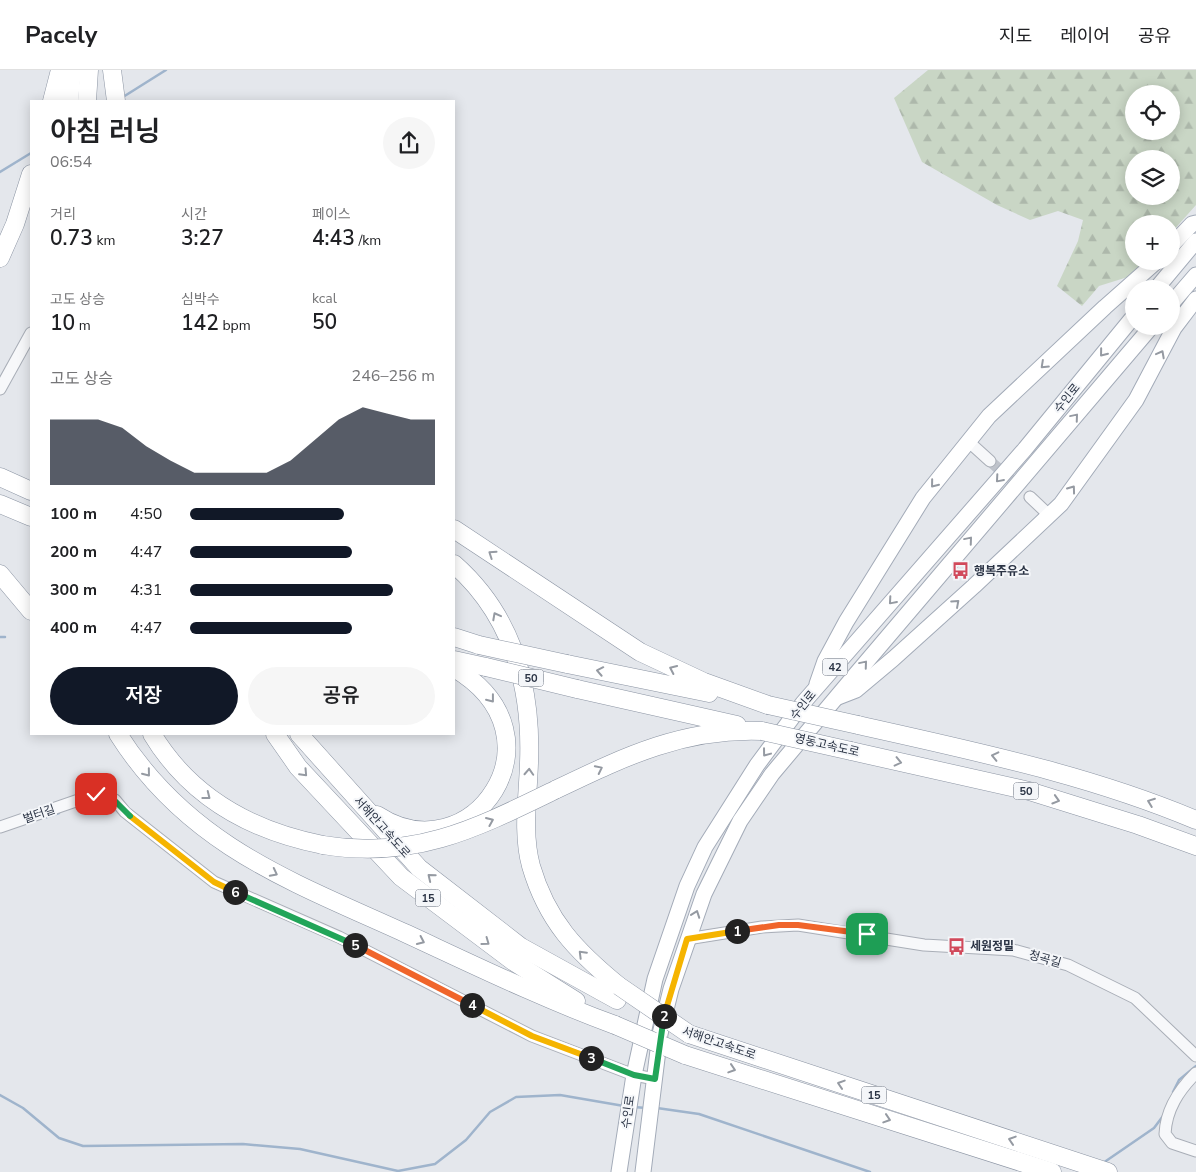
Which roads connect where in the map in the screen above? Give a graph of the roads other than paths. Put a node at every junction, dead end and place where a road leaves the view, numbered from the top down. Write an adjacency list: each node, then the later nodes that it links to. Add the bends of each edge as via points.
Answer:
1 (60, 70): 3 (highway)
2 (112, 70): 5 (highway); 6 (highway)
3 (71, 84): 4 (highway)
4 (86, 100)
5 (108, 100)
6 (116, 100)
7 (30, 176): 11 (highway)
8 (1196, 223): 9 (main road)
9 (1180, 237)
10 (1196, 241): 14 (main road)
11 (0, 258)
12 (1147, 270): 21 (main road, one-way to 21, via 1003,403)
13 (1196, 275): 15 (main road)
14 (1164, 280)
15 (1180, 294)
16 (1196, 299): 29 (main road, one-way to 16, via 1136,400 1174,328)
17 (1125, 327): 38 (main road, 수인로 / 42, one-way to 38, via 1025,449)
18 (30, 335): 20 (street)
19 (1144, 335): 39 (main road, 수인로 / 42, one-way to 19)
20 (0, 389)
21 (969, 442): 22 (street); 38 (main road, one-way to 38, via 923,498 846,622 825,661)
22 (990, 460)
23 (0, 472): 25 (highway)
24 (0, 477): 26 (highway)
25 (30, 480)
26 (30, 491)
27 (1030, 497): 29 (street)
28 (0, 504): 30 (highway)
29 (1050, 515): 39 (main road, one-way to 29, via 856,690 893,659)
30 (30, 517)
31 (455, 530): 40 (highway, one-way to 31, via 652,659)
32 (455, 565): 51 (highway, one-way to 32, via 567,939 536,880 527,831 530,734 526,690 511,645 491,606)
33 (0, 574): 34 (highway)
34 (30, 610)
35 (455, 637): 40 (highway, 50, one-way to 35, bridge)
36 (455, 660): 41 (highway, 영동고속도로 / 50, bridge)
37 (455, 669): 46 (highway, one-way to 46, via 476,682 500,714 506,757 502,776 491,795 465,819 435,829 401,827)
38 (815, 690): 55 (main road, 수인로 / 42, one-way to 55, via 757,765 705,847 687,886 655,979)
39 (836, 697): 50 (main road, 수인로 / 42, one-way to 39, via 704,894 740,821 772,774)
40 (768, 705): 47 (highway, 50, one-way to 40, bridge, via 1149,800 1036,765)
41 (762, 731): 43 (highway, one-way to 41, bridge, via 185,778 217,804 270,831 323,845 381,850 427,843 481,825 621,759 661,744 723,731); 49 (highway, 영동고속도로 / 50, one-way to 49, bridge, via 1030,792)
42 (119, 735): 52 (highway, one-way to 52, via 171,801 196,823 251,860 550,1000)
43 (153, 735)
44 (276, 735): 52 (highway, 서해안고속도로 / 15, one-way to 52, via 298,767 401,877 514,962)
45 (300, 735): 46 (highway, 서해안고속도로 / 15)
46 (363, 806): 51 (highway, 서해안고속도로 / 15, one-way to 46, via 521,947 419,868)
47 (1196, 820)
48 (0, 827): 55 (street, 벌터길, via 96,794 114,800 214,882 339,937 532,1036)
49 (1196, 846)
50 (687, 939): 53 (street, 청곡길, via 798,925 924,945 1013,950 1068,966 1135,998); 56 (main road, 수인로 / 42, via 660,1034)
51 (618, 993): 58 (highway, 서해안고속도로 / 15, one-way to 51, bridge, via 689,1034)
52 (615, 1025): 58 (highway, 서해안고속도로 / 15, one-way to 58, bridge, via 686,1054)
53 (1195, 1053)
54 (1196, 1073): 57 (street, via 1178,1093 1168,1114 1165,1134 1172,1144)
55 (633, 1081): 56 (street, 벌터길); 59 (main road, 수인로 / 42)
56 (654, 1084): 60 (main road, 수인로 / 42)
57 (1196, 1151)
58 (1052, 1166): 61 (highway, 서해안고속도로 / 15)
59 (619, 1172)
60 (643, 1172)
61 (1108, 1172)

